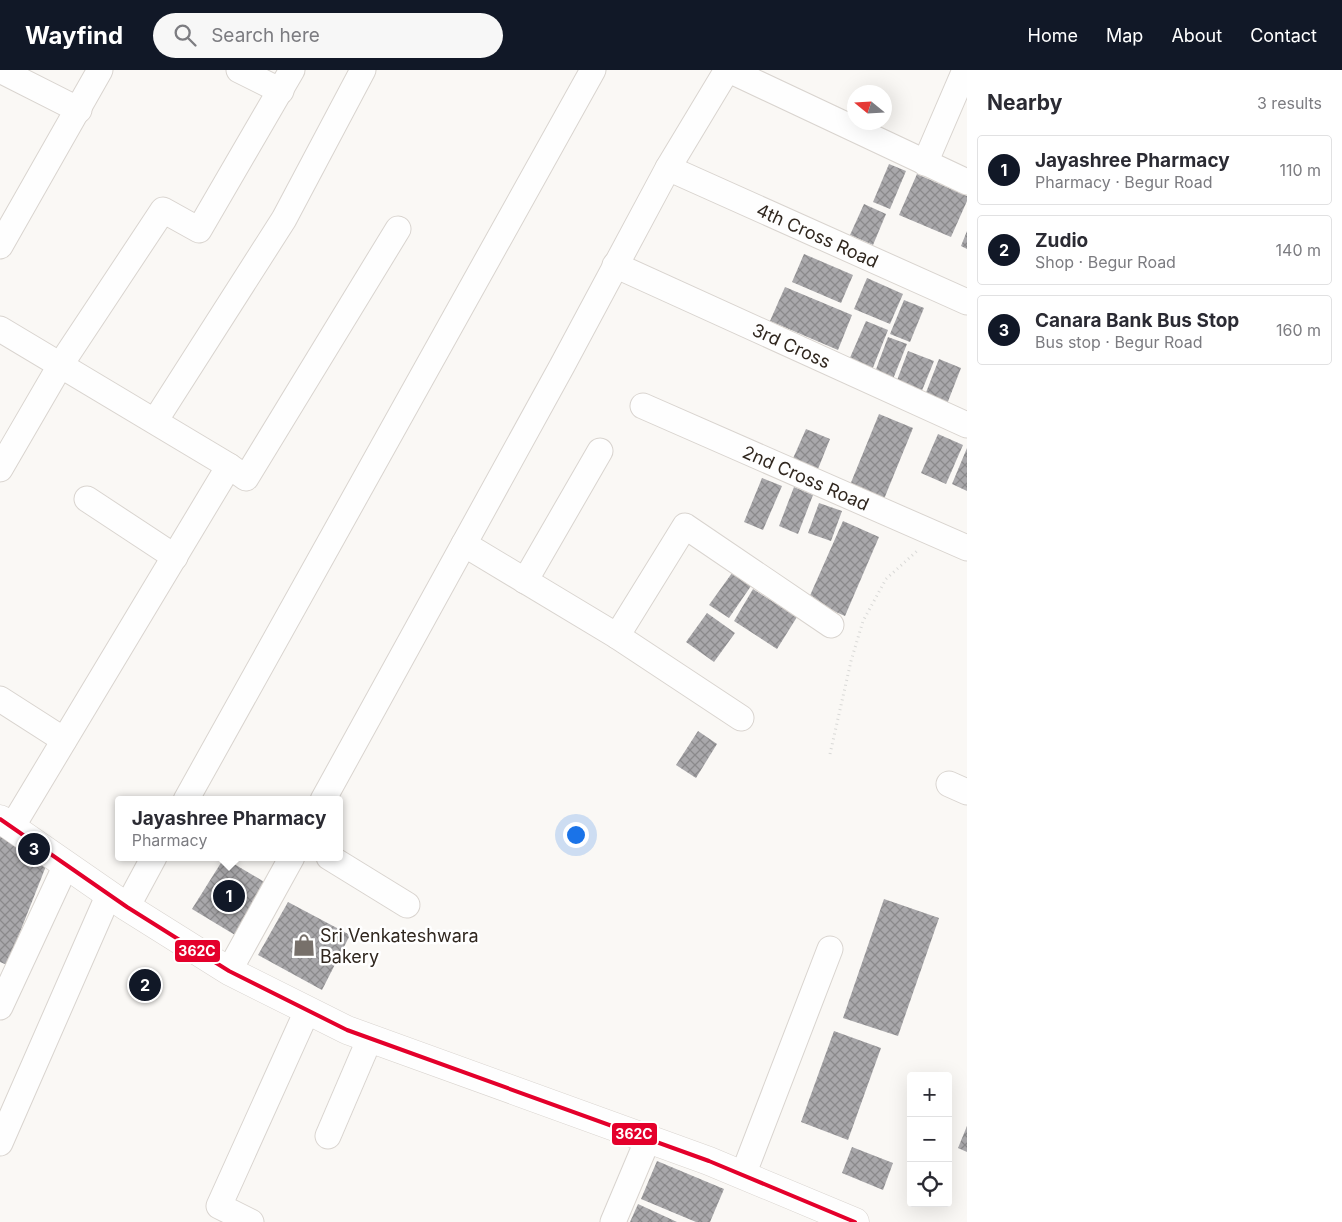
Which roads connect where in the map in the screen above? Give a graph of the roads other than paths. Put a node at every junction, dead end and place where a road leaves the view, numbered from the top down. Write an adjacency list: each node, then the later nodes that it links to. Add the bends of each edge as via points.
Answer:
1 (0, 70): 9 (street)
2 (100, 70): 9 (street)
3 (239, 70): 8 (street)
4 (363, 70): 20 (street, via 284,219)
5 (592, 70): 35 (street)
6 (728, 70): 10 (street); 11 (street)
7 (965, 70): 10 (street)
8 (287, 80): 18 (street, via 200,230 163,210)
9 (79, 110): 14 (street)
10 (925, 162): 12 (street)
11 (668, 168): 15 (street); 16 (street, 4th Cross Road)
12 (967, 182)
13 (398, 229): 23 (street, via 246,478)
14 (0, 246)
15 (615, 265): 21 (street, 3rd Cross); 26 (street)
16 (967, 302)
17 (0, 329): 18 (street)
18 (61, 364): 20 (street); 24 (street)
19 (643, 406): 27 (street, 2nd Cross Road)
20 (155, 421): 23 (street)
21 (967, 425)
22 (600, 451): 29 (street)
23 (229, 466): 28 (street)
24 (0, 469)
25 (87, 499): 28 (street)
26 (464, 544): 29 (street); 36 (street)
27 (966, 545)
28 (175, 557): 34 (street)
29 (525, 581): 31 (street)
30 (831, 625): 31 (street, via 685,526)
31 (617, 636): 33 (street)
32 (0, 699): 34 (street)
33 (741, 718)
34 (64, 740): 37 (street)
35 (188, 796)
36 (326, 796)
37 (6, 823): 41 (main road)
38 (151, 861): 42 (street)
39 (290, 861): 45 (street)
40 (336, 861): 43 (street)
41 (66, 865): 42 (main road); 46 (street)
42 (118, 901): 45 (main road); 51 (street)
43 (407, 905)
44 (830, 949): 52 (street)
45 (229, 971): 47 (main road)
46 (0, 1007)
47 (308, 1011): 48 (main road); 53 (street, via 219,1206)
48 (370, 1038): 49 (street); 50 (main road)
49 (328, 1136)
50 (648, 1139): 52 (main road); 54 (street)
51 (0, 1143)
52 (743, 1175): 55 (main road)
53 (251, 1222)
54 (613, 1222)
55 (855, 1222)

